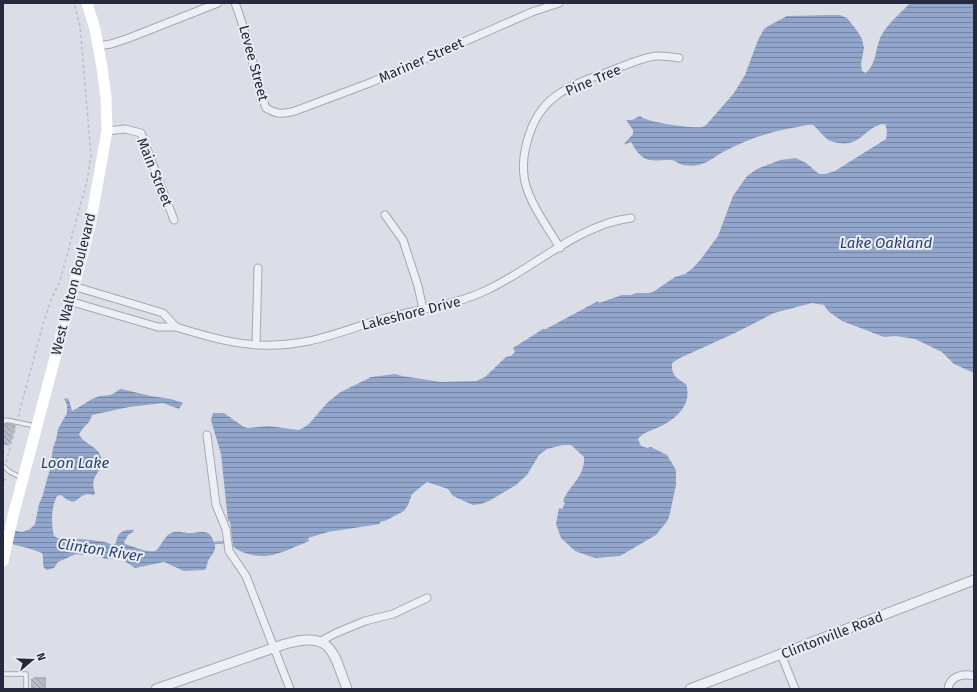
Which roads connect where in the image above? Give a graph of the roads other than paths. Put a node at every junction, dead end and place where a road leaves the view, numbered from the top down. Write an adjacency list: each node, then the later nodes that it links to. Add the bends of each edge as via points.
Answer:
1 (87, 3): 5 (main road, West Walton Boulevard)
2 (218, 3): 5 (street, via 129,38)
3 (235, 3): 7 (street, Levee Street, via 266,108)
4 (559, 3): 7 (street, Mariner Street, via 532,12 372,82)
5 (98, 46): 8 (main road, West Walton Boulevard, via 106,98)
6 (679, 58): 12 (street, Pine Tree, via 656,56 596,76 555,96 544,108 530,131 524,174 532,202)
7 (282, 114)
8 (107, 131): 11 (street, Main Street, via 125,129 142,133); 14 (main road, West Walton Boulevard, via 90,226)
9 (385, 215): 16 (street, via 403,240)
10 (631, 218): 12 (street, Lakeshore Drive, via 619,219 601,226)
11 (174, 220)
12 (560, 248): 16 (street, Lakeshore Drive, via 490,289 463,300)
13 (258, 268): 18 (street)
14 (73, 286): 15 (main road, West Walton Boulevard); 17 (street, Lakeshore Drive, via 163,314)
15 (69, 301): 17 (street, Lakeshore Drive, via 158,327); 20 (main road, West Walton Boulevard)
16 (423, 309): 18 (street, Lakeshore Drive, via 377,320 311,341 285,345)
17 (176, 327): 18 (street, Lakeshore Drive, via 233,343)
18 (256, 345)
19 (3, 422): 20 (lane, via 6,420)
20 (36, 426): 23 (main road, West Walton Boulevard)
21 (207, 435): 28 (street, via 216,505 226,529 229,552 246,576)
22 (4, 467): 23 (lane)
23 (22, 478): 24 (main road, West Walton Boulevard)
24 (3, 559)
25 (974, 580): 29 (street, Clintonville Road)
26 (427, 598): 27 (street, via 393,614 365,621 336,633)
27 (321, 642): 28 (street, via 300,639); 35 (street, via 331,651)
28 (274, 648): 33 (street); 34 (street)
29 (781, 654): 36 (street, Clintonville Road); 37 (street)
30 (3, 674): 32 (lane, via 26,674)
31 (974, 676): 38 (street, via 966,674 956,677)
32 (26, 689)
33 (156, 689)
34 (290, 689)
35 (347, 689)
36 (690, 689)
37 (795, 689)
38 (948, 689)

